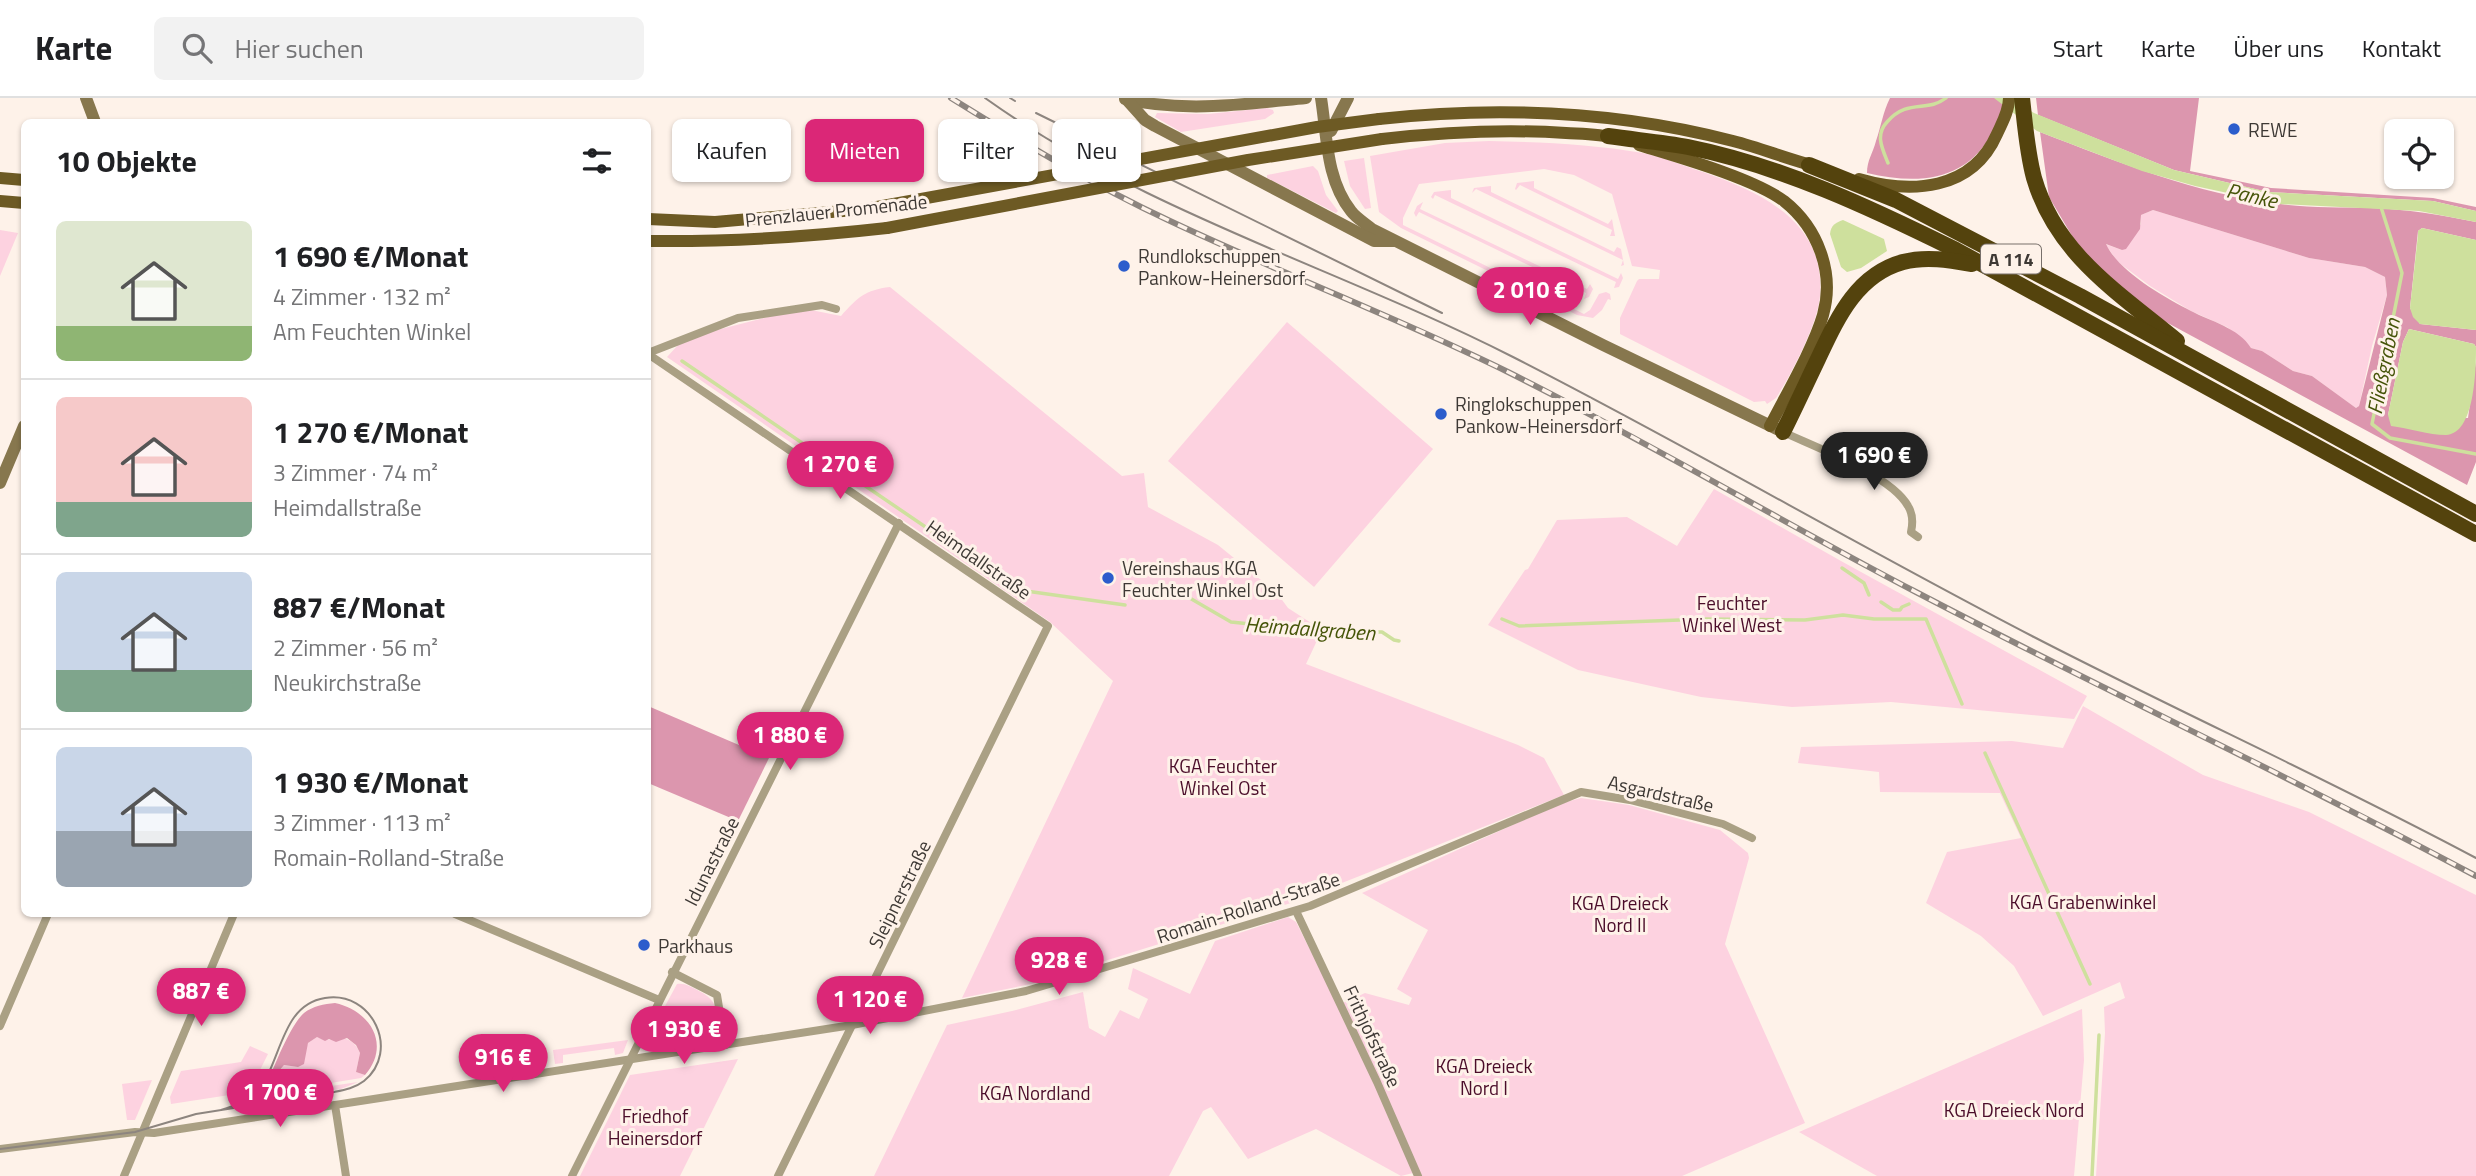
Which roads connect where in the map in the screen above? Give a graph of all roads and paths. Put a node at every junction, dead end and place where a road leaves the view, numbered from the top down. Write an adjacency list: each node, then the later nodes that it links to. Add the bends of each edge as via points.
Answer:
1 (86, 98): 8 (main road)
2 (1306, 98): 7 (main road, via 1175,107)
3 (1321, 98): 10 (main road)
4 (1348, 98): 10 (main road)
5 (2009, 98): 11 (main road, Prenzlauer Promenade, via 2004,120 1984,158 1952,180 1901,188)
6 (2022, 98): 23 (highway, via 2034,177 2067,244 2104,282)
7 (1124, 99): 18 (main road, via 1145,120 1188,144 1374,241)
8 (94, 119)
9 (1608, 136): 17 (main road, Prenzlauer Promenade, bridge, via 1444,132 1260,158 887,228 723,242); 19 (highway, A 114, via 1687,147 1762,167 1890,218); 24 (main road, Prenzlauer Promenade, via 1757,186 1783,201 1811,230 1826,271 1825,306)
10 (1327, 138): 18 (main road, via 1345,203)
11 (1809, 165): 16 (main road, Prenzlauer Promenade, bridge, via 1689,131 1546,112 1441,112 1304,130 866,209 715,222); 23 (highway, A 114, via 1896,200)
12 (0, 178): 13 (main road)
13 (21, 180)
14 (0, 201): 15 (main road)
15 (21, 203)
16 (651, 219)
17 (651, 241)
18 (1394, 242): 24 (main road)
19 (1982, 265): 24 (highway, via 1917,259 1870,278 1849,300); 29 (highway, A 114)
20 (836, 309): 21 (street, via 822,305 738,318)
21 (651, 352)
22 (651, 355): 28 (street, Heimdallstraße)
23 (2206, 366): 27 (highway, A 114)
24 (1777, 429): 30 (street, via 1881,479 1908,505 1911,532)
25 (21, 432): 26 (main road)
26 (0, 483)
27 (2476, 514)
28 (899, 523): 31 (street, Heimdallstraße); 38 (street, Idunastraße)
29 (2476, 534)
30 (1918, 537)
31 (1048, 626): 40 (street, Sleipnerstraße)
32 (1561, 799): 33 (street, Asgardstraße, via 1581,792 1630,800 1723,824); 34 (street, Romain-Rolland-Straße)
33 (1752, 838)
34 (1296, 911): 40 (street, Romain-Rolland-Straße, via 1026,991); 51 (street, Frithjofstraße)
35 (47, 917): 41 (street)
36 (233, 917): 45 (street)
37 (462, 917): 39 (street)
38 (672, 972): 39 (street, Idunastraße); 42 (street, via 717,995)
39 (659, 1000): 43 (street, Idunastraße)
40 (852, 1025): 42 (street, Romain-Rolland-Straße); 50 (street, Sleipnerstraße)
41 (0, 1026)
42 (725, 1045): 43 (street, Romain-Rolland-Straße)
43 (631, 1059): 44 (street, Romain-Rolland-Straße); 49 (street, Idunastraße)
44 (335, 1105): 45 (street, Romain-Rolland-Straße); 48 (street)
45 (142, 1132): 46 (street, Romain-Rolland-Straße); 47 (street)
46 (0, 1149)
47 (124, 1176)
48 (346, 1176)
49 (572, 1176)
50 (778, 1176)
51 (1418, 1176)

